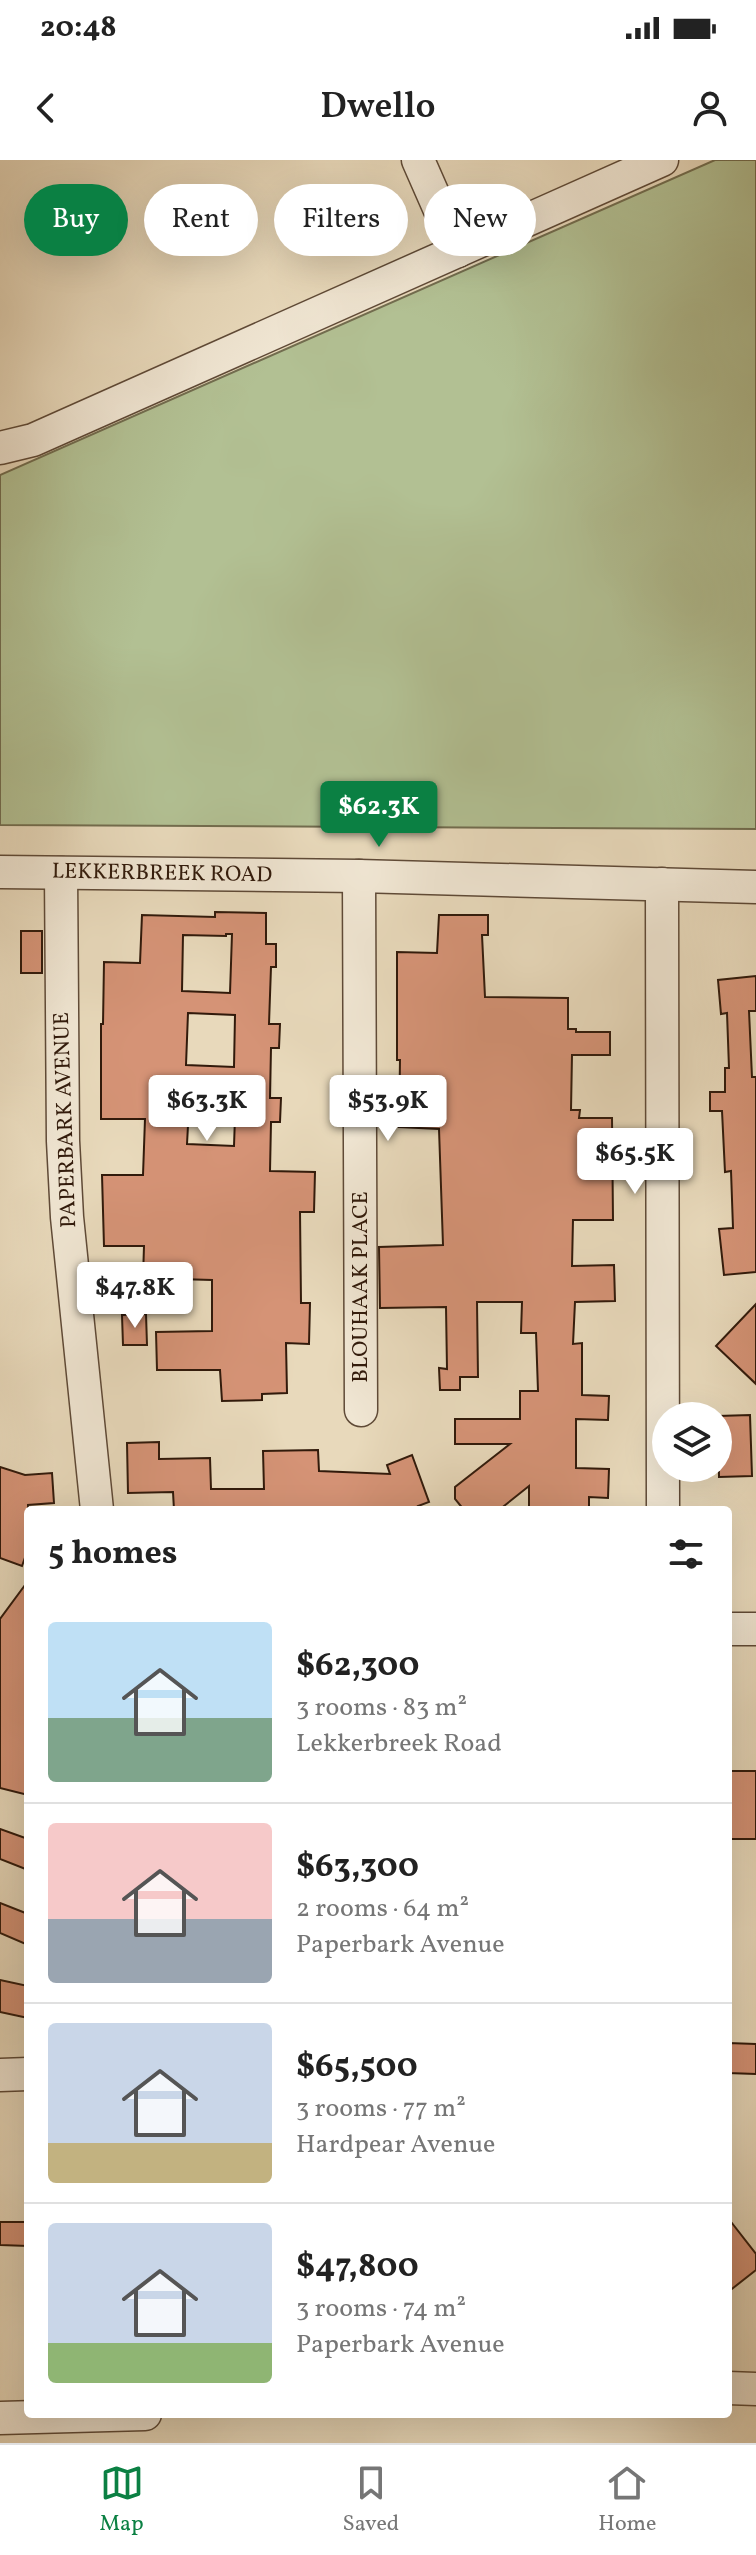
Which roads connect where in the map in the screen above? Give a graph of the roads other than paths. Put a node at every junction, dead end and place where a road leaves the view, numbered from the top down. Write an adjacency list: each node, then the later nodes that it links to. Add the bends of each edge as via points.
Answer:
1 (418, 160): 3 (street)
2 (662, 160): 4 (street)
3 (429, 184)
4 (536, 216)
5 (447, 256): 6 (street, via 33,440)
6 (0, 448)
7 (0, 872): 8 (street, LEKKERBREEK ROAD)
8 (61, 873): 9 (street, LEKKERBREEK ROAD); 13 (street, PAPERBARK AVENUE, via 63,1156)
9 (359, 876): 10 (street, LEKKERBREEK ROAD); 12 (street, BLOUHAAK PLACE)
10 (662, 884): 11 (street, LEKKERBREEK ROAD); 14 (street)
11 (756, 887)
12 (361, 1410)
13 (97, 1506)
14 (663, 1506)
15 (732, 1629): 16 (street)
16 (756, 1629)
17 (24, 2074): 18 (street)
18 (0, 2075)
19 (732, 2388): 20 (street)
20 (756, 2389)
21 (24, 2417): 22 (street)
22 (0, 2418)

